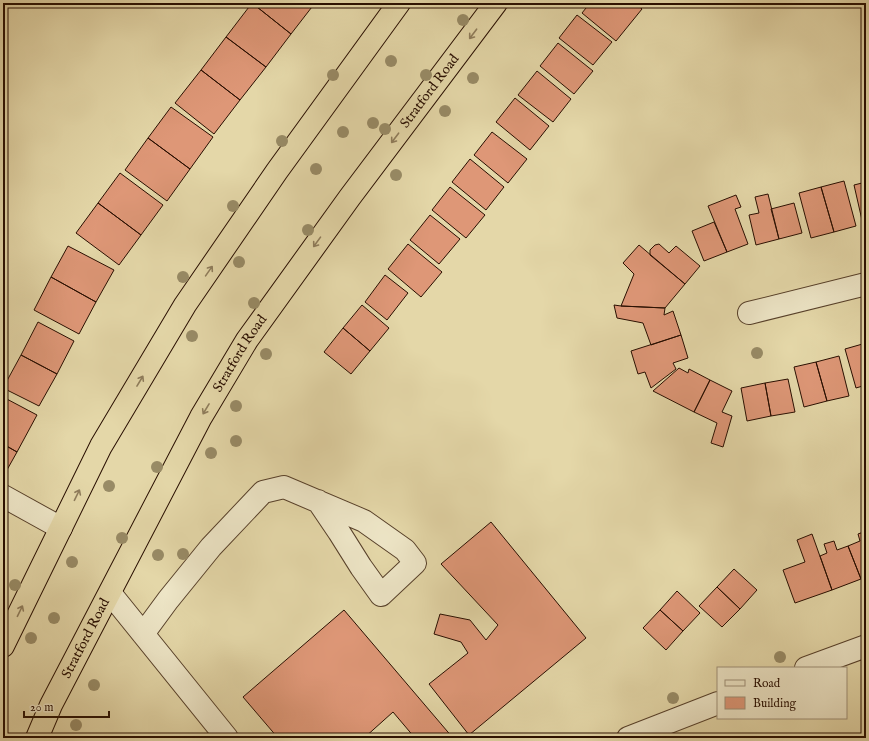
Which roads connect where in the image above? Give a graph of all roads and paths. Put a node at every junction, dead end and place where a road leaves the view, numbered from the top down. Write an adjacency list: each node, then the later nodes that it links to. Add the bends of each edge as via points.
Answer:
1 (399, 3): 7 (highway, one-way to 1, via 101,446 185,305)
2 (496, 3): 8 (highway, Stratford Road, one-way to 8, via 350,197 247,340 201,417)
3 (866, 284): 4 (street)
4 (748, 313)
5 (3, 496): 7 (street)
6 (318, 501): 6 (street, via 364,521 405,550 415,563 381,595); 9 (street, via 284,487 263,492 211,547)
7 (61, 528): 10 (highway, one-way to 7)
8 (110, 593): 9 (street); 14 (highway, Stratford Road, via 51,705)
9 (143, 634): 15 (street)
10 (3, 646)
11 (866, 646): 12 (street)
12 (809, 667)
13 (717, 703): 16 (street)
14 (37, 738)
15 (227, 738)
16 (628, 738)

